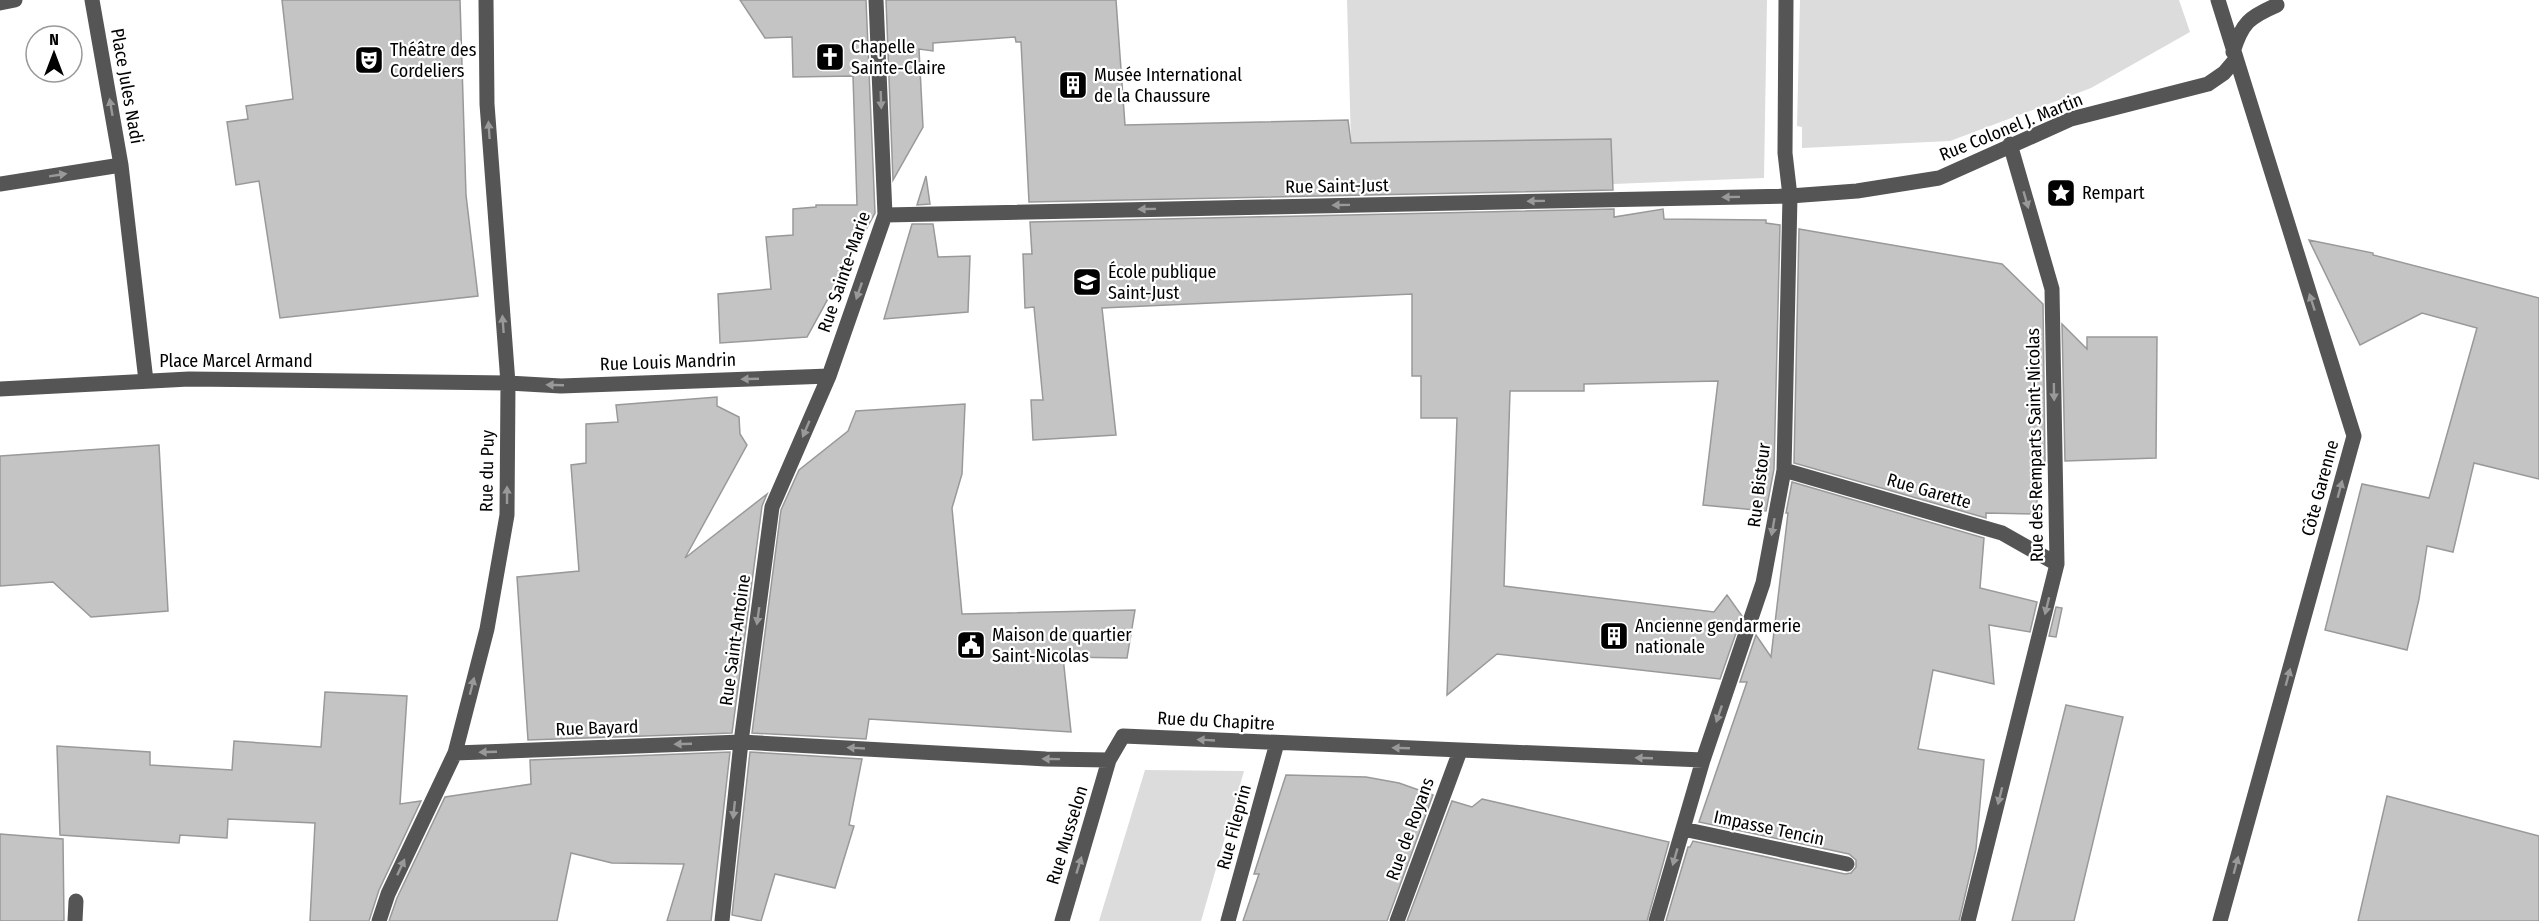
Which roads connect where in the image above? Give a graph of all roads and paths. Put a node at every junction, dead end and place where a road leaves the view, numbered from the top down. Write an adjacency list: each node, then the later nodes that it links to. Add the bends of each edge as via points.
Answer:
1 (15, 0): 7 (street)
2 (92, 0): 11 (street, Place Jules Nadi, one-way to 2)
3 (486, 0): 17 (street, Rue du Puy, one-way to 3, via 487,104)
4 (876, 0): 14 (street, Rue Sainte-Marie, one-way to 14)
5 (1786, 0): 13 (street, Rue Bistour, via 1785,153)
6 (2218, 0): 9 (street, Côte Garenne)
7 (0, 3)
8 (2277, 5): 9 (street, via 2246,22)
9 (2234, 56): 10 (street, Rue Colonel J. Martin, via 2224,74 2208,84 2071,119); 38 (street, Côte Garenne, one-way to 9, via 2354,436)
10 (2010, 144): 13 (street, Rue Colonel J. Martin, via 1939,177 1857,191); 20 (street, Rue des Remparts Saint-Nicolas, one-way to 20, via 2052,289)
11 (120, 165): 12 (street, Place Jules Nadi, one-way to 11); 16 (street, Place Marcel Armand)
12 (0, 184)
13 (1790, 196): 14 (street, Rue Saint-Just, one-way to 14); 19 (street, Rue Bistour)
14 (885, 215): 15 (street, Rue Sainte-Marie, one-way to 15)
15 (829, 376): 17 (street, Rue Louis Mandrin, one-way to 17, via 561,386); 21 (street, Rue Saint-Antoine, one-way to 21, via 772,507)
16 (146, 381): 17 (street, Place Marcel Armand); 18 (street)
17 (508, 382): 24 (street, Rue du Puy, one-way to 17, via 487,629 507,515)
18 (0, 389)
19 (1784, 470): 20 (street, Rue Garette, via 2002,533); 26 (street, Rue Bistour, one-way to 26, via 1763,583)
20 (2057, 564): 37 (street, Rue des Remparts Saint-Nicolas, one-way to 37)
21 (741, 742): 24 (street, Rue Bayard, one-way to 24); 25 (street, one-way to 21); 32 (street, Rue Saint-Antoine, one-way to 32)
22 (1277, 743): 23 (street, Rue du Chapitre, one-way to 22); 25 (street, Rue du Chapitre, one-way to 25, via 1123,736); 34 (street, Rue Fileprin)
23 (1460, 751): 26 (street, Rue du Chapitre, one-way to 23); 35 (street, Rue de Royans)
24 (455, 753): 31 (street, Rue du Puy, one-way to 24)
25 (1109, 760): 33 (street, Rue Musselon, one-way to 25)
26 (1703, 760): 27 (street, Rue Bistour)
27 (1683, 829): 28 (street, Impasse Tencin); 36 (street, Rue Bistour, one-way to 36)
28 (1847, 864)
29 (76, 901): 30 (street)
30 (75, 921)
31 (379, 921)
32 (722, 921)
33 (1062, 921)
34 (1228, 921)
35 (1397, 921)
36 (1656, 921)
37 (1968, 921)
38 (2220, 921)

